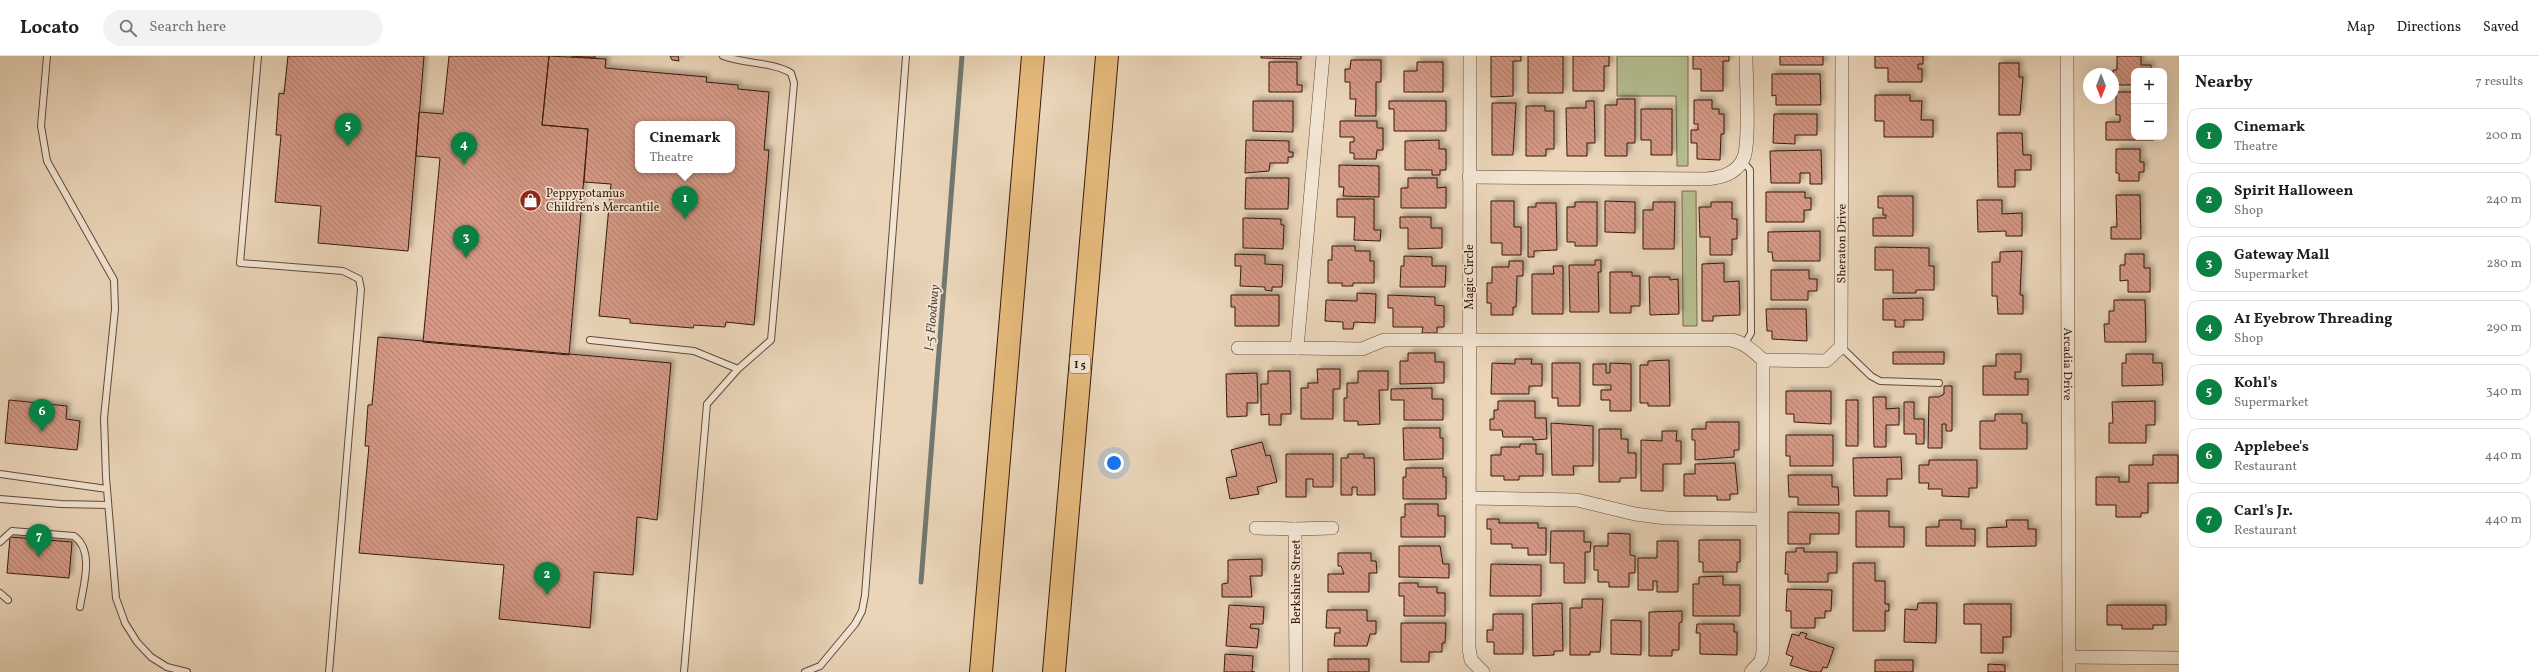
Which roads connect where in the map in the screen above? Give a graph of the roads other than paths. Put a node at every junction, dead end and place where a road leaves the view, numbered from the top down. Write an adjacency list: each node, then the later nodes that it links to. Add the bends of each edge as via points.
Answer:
1 (47, 56): 24 (lane, via 41,126 47,161 114,280 115,309 104,418)
2 (258, 56): 39 (lane, via 240,263 343,271 359,279 361,289)
3 (723, 56): 21 (lane, via 757,65 780,66 791,73 794,83 771,340)
4 (906, 56): 41 (lane, via 865,595 862,611 855,624 820,666)
5 (1033, 56): 42 (highway)
6 (1107, 56): 43 (highway, I 5)
7 (1323, 56): 19 (street)
8 (1470, 56): 13 (street, Magic Circle)
9 (1746, 56): 12 (street, via 1745,145)
10 (1842, 56): 17 (street, Sheraton Drive)
11 (2067, 56): 36 (street, Arcadia Drive)
12 (1742, 160): 13 (street, via 1730,173 1706,179); 16 (lane, via 1750,170 1751,333)
13 (1469, 177): 15 (street, Magic Circle)
14 (590, 340): 21 (lane, via 694,351)
15 (1468, 340): 16 (street, via 1731,340); 19 (street, via 1384,340 1362,349); 25 (street, Magic Circle)
16 (1744, 345): 20 (street)
17 (1841, 346): 20 (street, via 1826,361); 22 (lane, via 1870,376 1880,381)
18 (1238, 348): 19 (street)
19 (1297, 348)
20 (1763, 360): 28 (street)
21 (738, 370): 40 (lane, via 707,404)
22 (1939, 383)
23 (0, 474): 24 (lane)
24 (107, 489): 27 (lane)
25 (1469, 498): 28 (street, via 1577,500 1651,517); 45 (street, Magic Circle, via 1469,650 1471,660)
26 (0, 499): 27 (lane)
27 (108, 505): 38 (lane, via 116,598 125,623 137,642 151,657 167,667)
28 (1762, 519): 46 (street, via 1763,652 1757,667)
29 (1256, 528): 31 (street)
30 (1332, 528): 31 (street, Berkshire Street)
31 (1295, 529): 44 (street, Berkshire Street)
32 (0, 542): 35 (lane, via 12,531 74,536 82,541 87,555)
33 (0, 593): 34 (lane)
34 (8, 600)
35 (80, 607)
36 (2069, 657): 37 (street); 47 (street, Arcadia Drive)
37 (2179, 658)
38 (187, 672)
39 (329, 672)
40 (684, 672)
41 (805, 672)
42 (981, 672)
43 (1054, 672)
44 (1296, 672)
45 (1483, 672)
46 (1751, 672)
47 (2069, 672)

